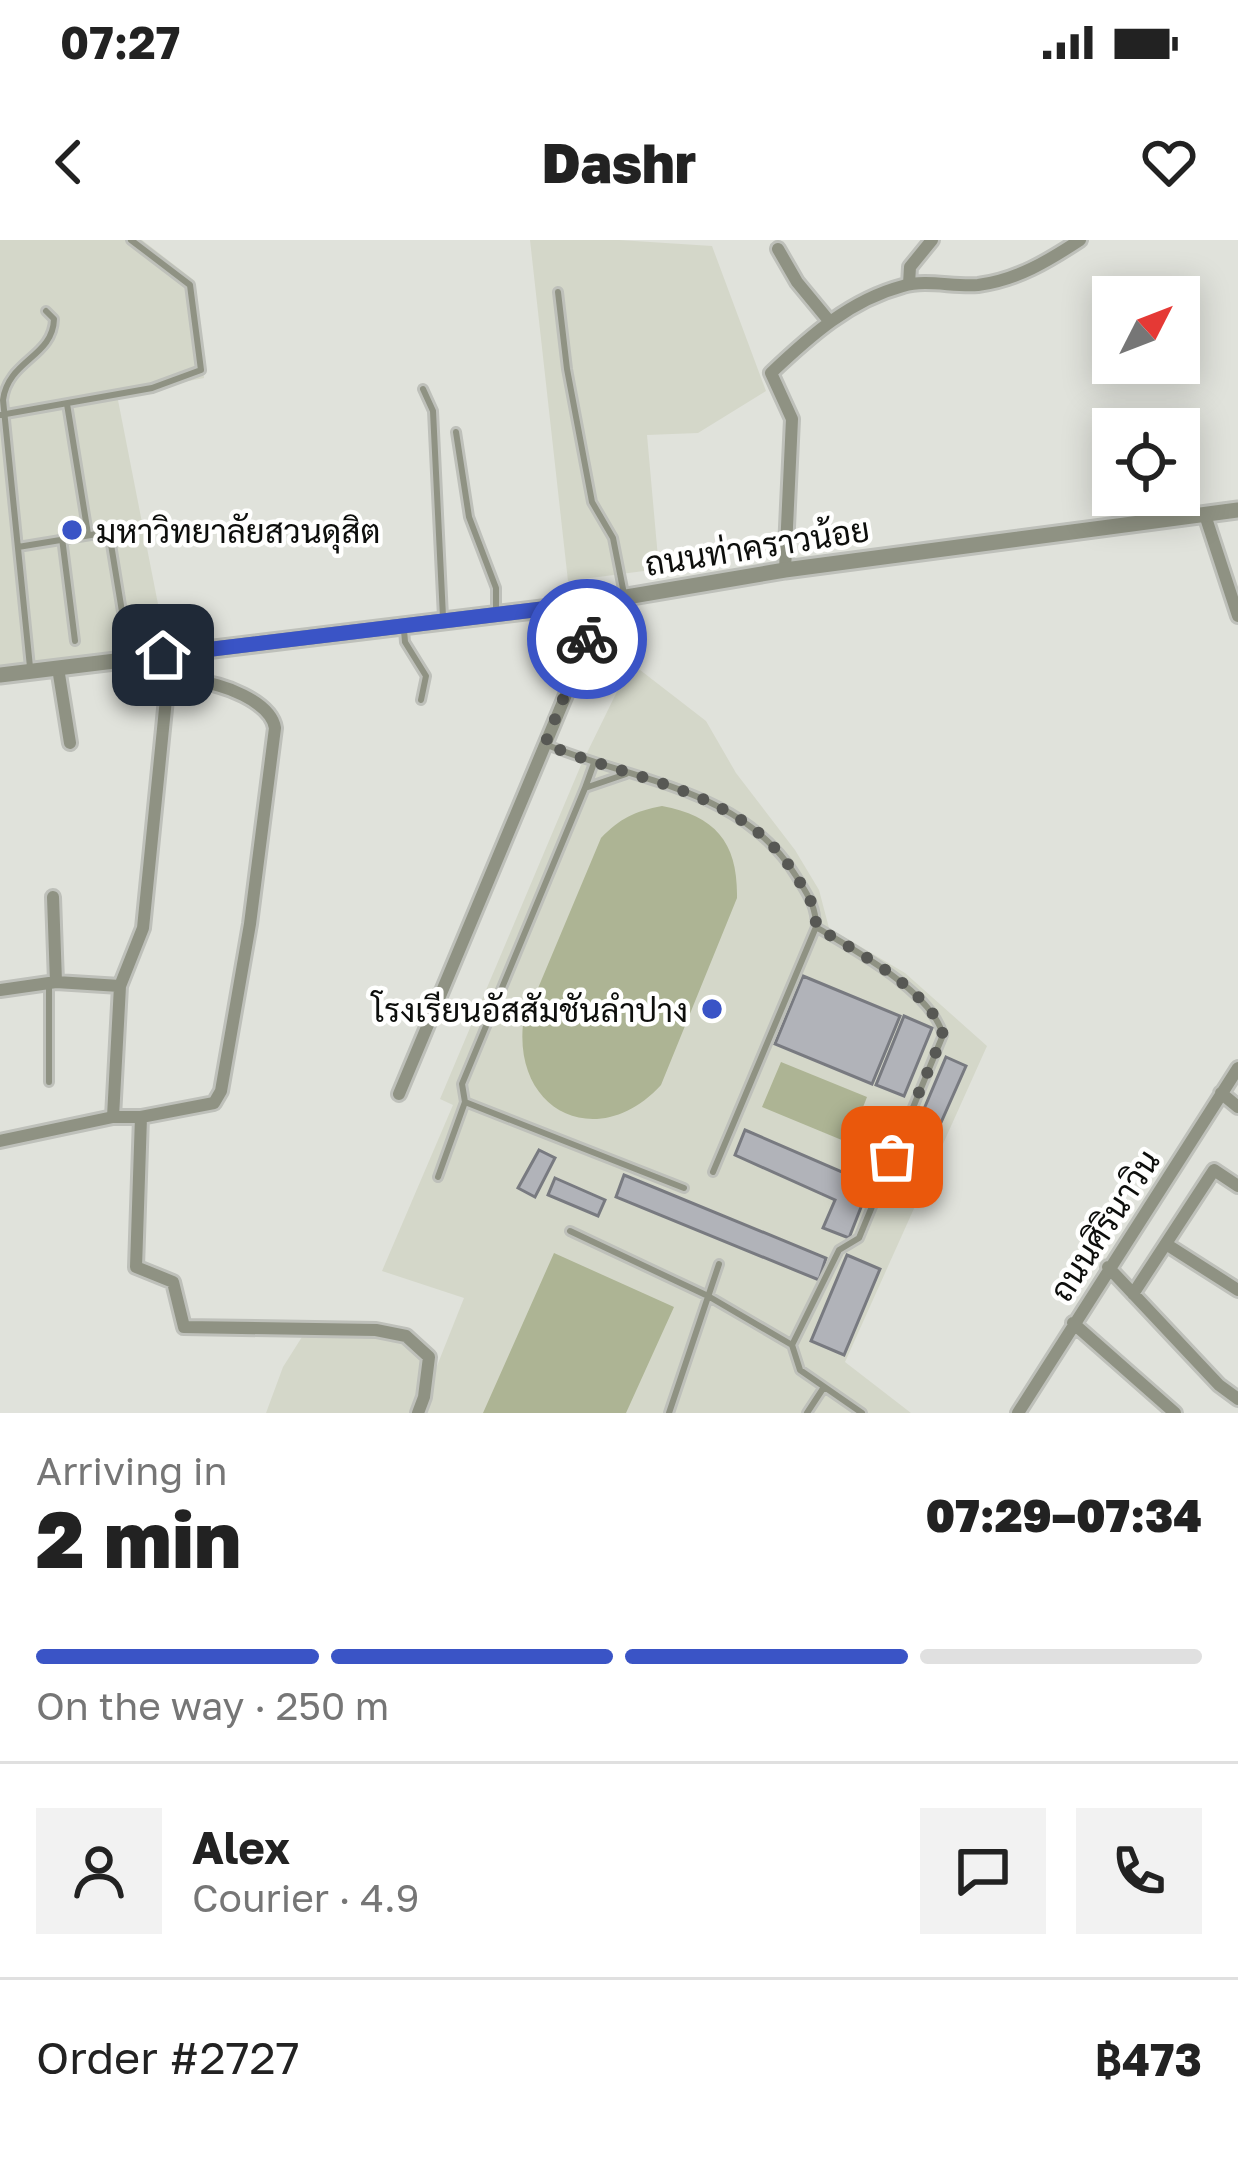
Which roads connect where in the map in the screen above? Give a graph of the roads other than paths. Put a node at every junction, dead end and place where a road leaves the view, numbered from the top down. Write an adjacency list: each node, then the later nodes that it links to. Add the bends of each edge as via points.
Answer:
1 (130, 240): 10 (lane, via 190,285 201,370)
2 (932, 240): 5 (street, via 910,267)
3 (1080, 240): 5 (street, via 1016,276 977,285)
4 (778, 249): 8 (street)
5 (908, 284): 8 (street)
6 (558, 292): 19 (lane, via 592,502 613,538)
7 (46, 310): 11 (lane, via 54,330 8,380)
8 (830, 322): 18 (street, via 771,374 792,418)
9 (423, 389): 23 (lane, via 433,411)
10 (67, 404): 11 (lane); 15 (lane)
11 (2, 415): 17 (lane)
12 (456, 432): 21 (lane)
13 (1238, 510): 14 (street, ถนนท่าคราวน้อย)
14 (1204, 515): 18 (street, ถนนท่าคราวน้อย); 22 (street)
15 (88, 534): 16 (lane); 25 (lane, via 109,532)
16 (62, 538): 17 (lane); 26 (lane)
17 (18, 547): 29 (lane)
18 (785, 570): 19 (street, ถนนท่าคราวน้อย)
19 (625, 597): 20 (street, ถนนท่าคราวน้อย)
20 (591, 603): 21 (street, ถนนท่าคราวน้อย); 34 (street, via 586,646)
21 (496, 615): 23 (street, ถนนท่าคราวน้อย)
22 (1238, 616)
23 (443, 621): 24 (street, ถนนท่าคราวน้อย)
24 (404, 626): 27 (street, ถนนท่าคราวน้อย); 32 (lane, via 426,676)
25 (125, 631)
26 (75, 641)
27 (163, 655): 28 (street, ถนนท่าคราวน้อย); 31 (street)
28 (58, 668): 29 (street, ถนนท่าคราวน้อย); 33 (street)
29 (30, 671): 30 (street, ถนนท่าคราวน้อย)
30 (0, 675)
31 (167, 689): 41 (street, via 143,928); 50 (street, via 195,682 224,689 264,708 275,728 220,1091 214,1103)
32 (422, 700)
33 (70, 743)
34 (545, 744): 35 (lane); 46 (street)
35 (594, 762): 36 (lane); 37 (lane)
36 (630, 773): 37 (lane); 39 (lane, via 717,803 756,829 807,893)
37 (585, 788): 47 (lane, via 463,1084)
38 (53, 897): 40 (street)
39 (816, 927): 52 (lane); 64 (lane, via 913,994 938,1018 943,1035 859,1238 839,1250)
40 (52, 983): 41 (street); 42 (street); 44 (lane)
41 (120, 986): 49 (street)
42 (0, 990)
43 (1238, 1068): 45 (street, ถนนศิรินาวิน)
44 (49, 1082)
45 (1222, 1093): 48 (street); 59 (street, ถนนศิรินาวิน)
46 (399, 1094)
47 (465, 1102): 53 (lane); 55 (lane)
48 (1238, 1106)
49 (112, 1117): 50 (street); 51 (street)
50 (141, 1117): 67 (street, via 136,1267 173,1282 184,1327 406,1336 429,1357)
51 (0, 1141)
52 (713, 1172)
53 (438, 1177)
54 (1238, 1186): 57 (street, via 1214,1170)
55 (684, 1188)
56 (570, 1232): 62 (lane)
57 (1166, 1244): 60 (street); 61 (street)
58 (719, 1264): 62 (lane)
59 (1108, 1267): 61 (street); 63 (street, ถนนศิรินาวิน)
60 (1238, 1290)
61 (1133, 1294): 66 (street)
62 (708, 1296): 64 (lane); 68 (lane)
63 (1072, 1323): 71 (street, ถนนศิรินาวิน); 72 (street)
64 (792, 1345): 65 (lane, via 800,1370)
65 (824, 1387): 69 (lane); 70 (lane)
66 (1238, 1399)
67 (418, 1413)
68 (669, 1413)
69 (806, 1413)
70 (862, 1413)
71 (1018, 1413)
72 (1175, 1413)

